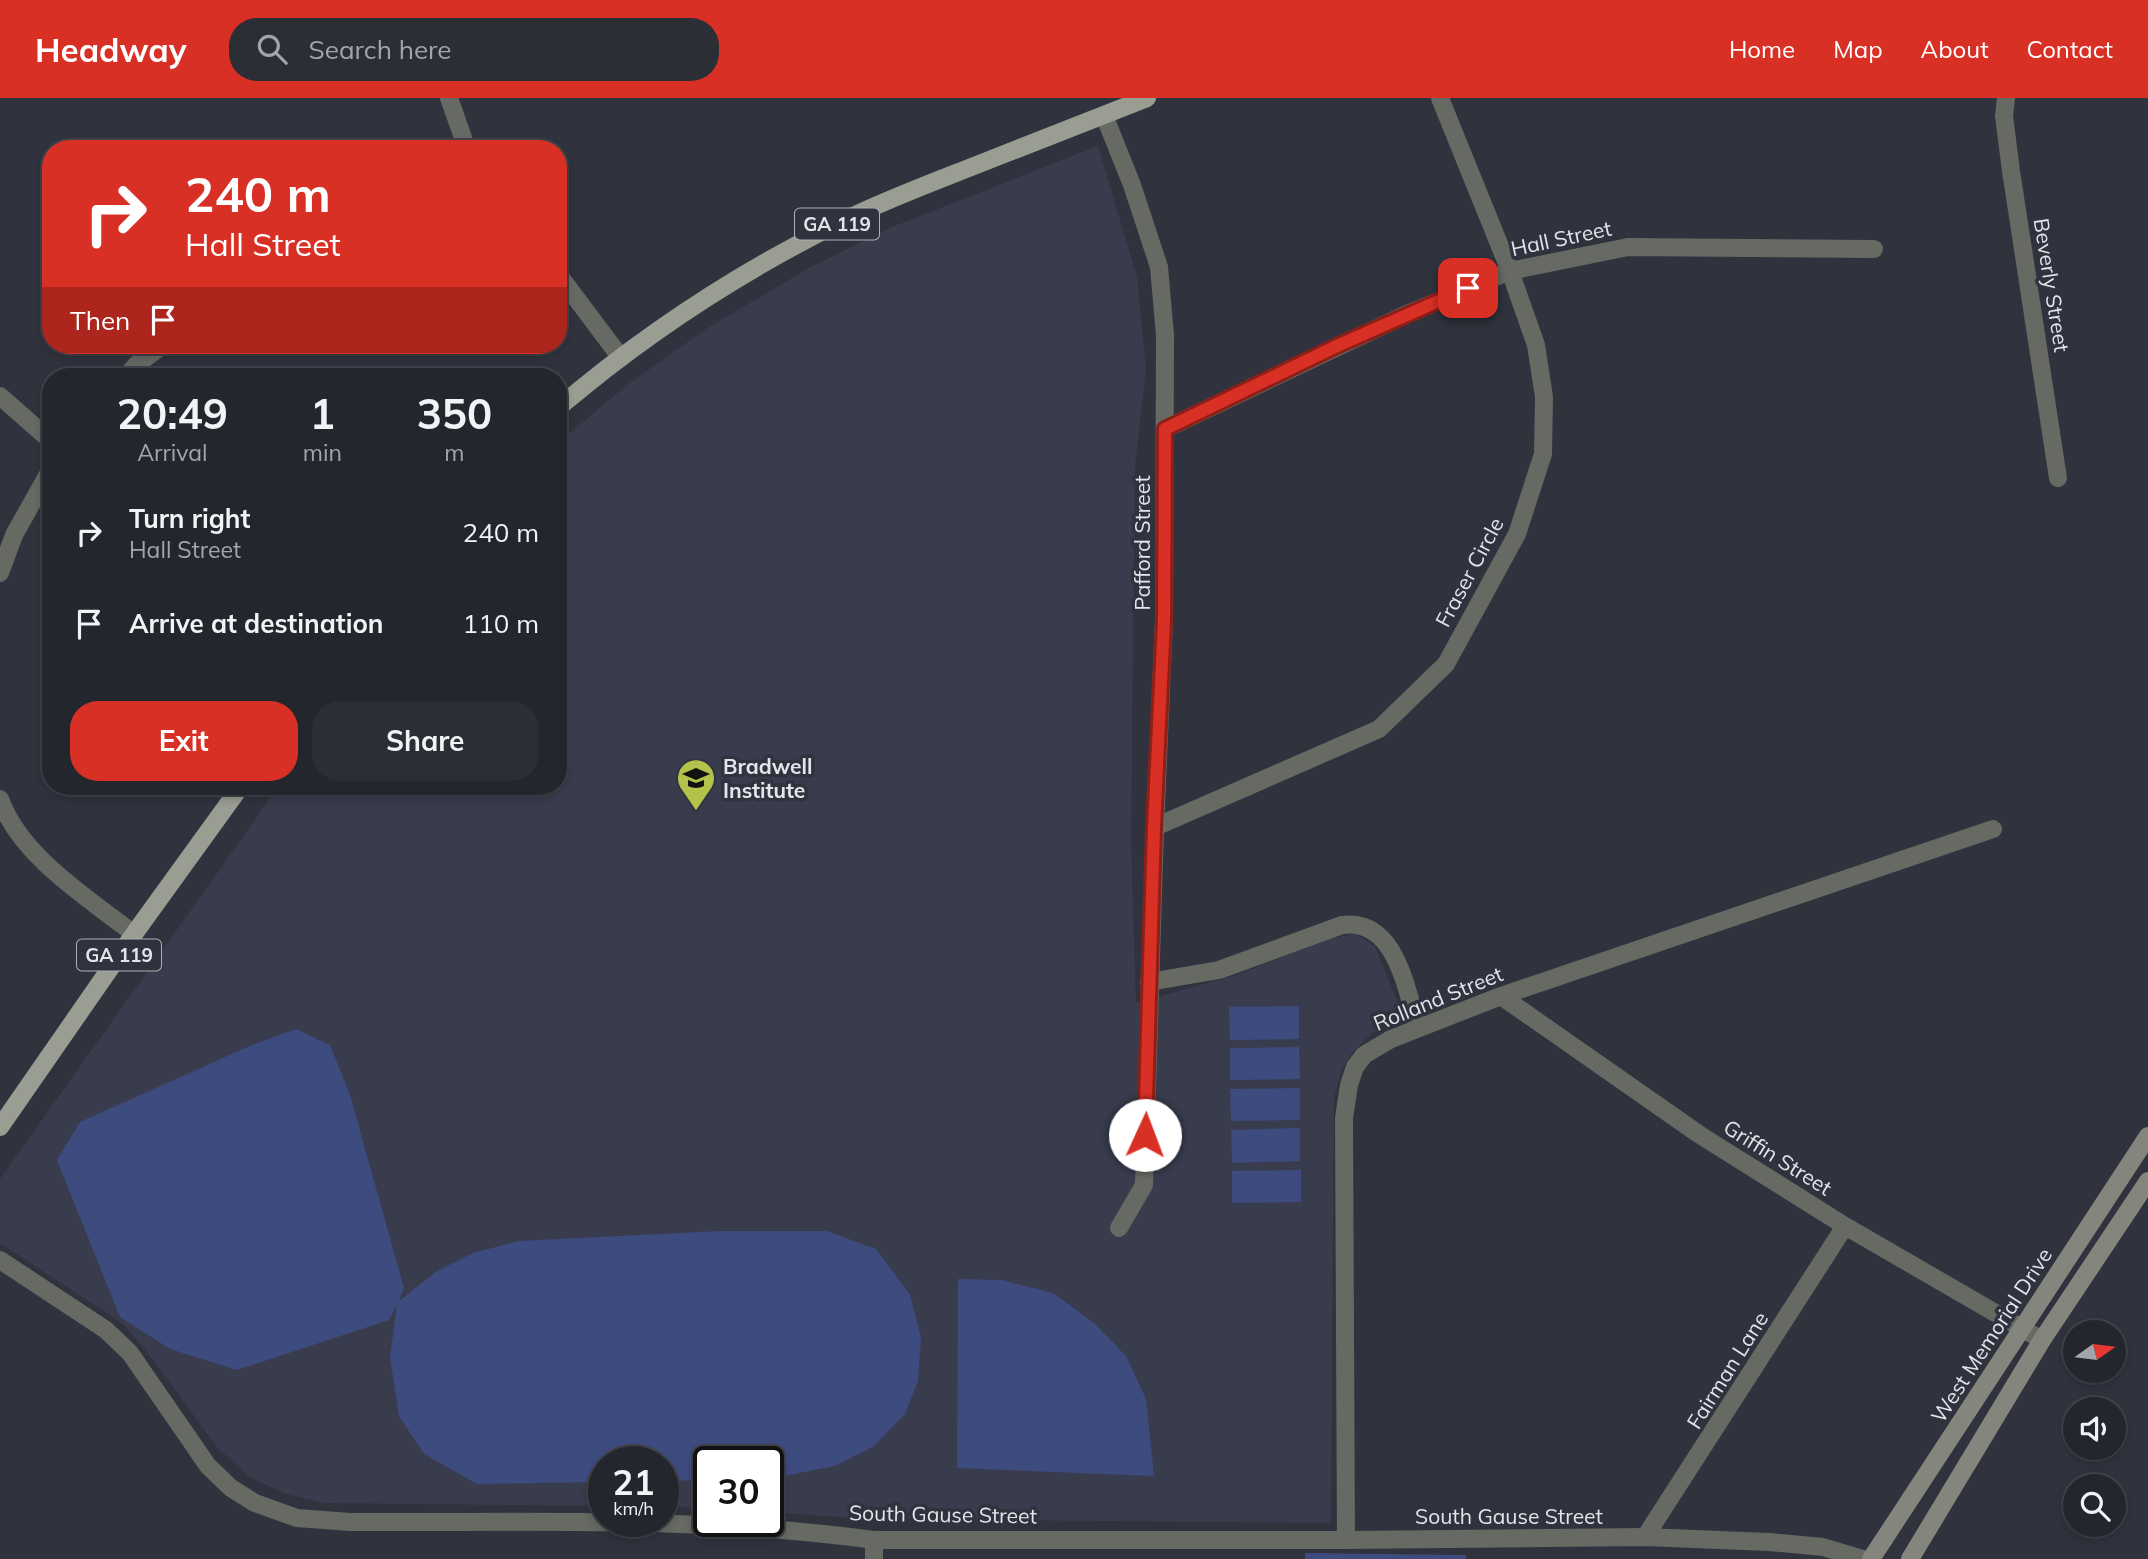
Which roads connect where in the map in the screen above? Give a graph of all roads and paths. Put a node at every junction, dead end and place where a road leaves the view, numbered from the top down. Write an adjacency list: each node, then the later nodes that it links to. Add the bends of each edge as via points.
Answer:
1 (449, 98): 6 (street)
2 (1147, 98): 5 (main road, GA 119)
3 (1440, 98): 8 (street, Fraser Circle)
4 (2006, 98): 17 (street, Beverly Street, via 2004,116)
5 (1104, 115): 11 (main road, GA 119, via 853,216 736,279); 15 (street, Pafford Street, via 1159,267)
6 (461, 140)
7 (1874, 249): 8 (street, Hall Street, via 1628,247)
8 (1510, 271): 15 (street, Hall Street, via 1405,314); 22 (street, Fraser Circle, via 1536,345 1544,397 1543,454 1517,534 1446,664 1379,729)
9 (567, 286): 11 (street)
10 (151, 354): 12 (street)
11 (621, 358): 14 (main road, GA 119)
12 (134, 368)
13 (0, 396): 16 (street)
14 (567, 401)
15 (1165, 429): 22 (street, Pafford Street, via 1164,621)
16 (42, 433)
17 (2058, 478)
18 (42, 485): 19 (street, via 14,535)
19 (0, 573)
20 (235, 795): 24 (main road, GA 119)
21 (0, 799): 24 (street, via 12,825 44,863)
22 (1154, 827): 25 (street, Pafford Street)
23 (1993, 829): 26 (street, Rolland Street)
24 (134, 934): 28 (main road, GA 119)
25 (1149, 982): 27 (street, via 1219,970 1355,924 1375,931 1386,942); 32 (street, Pafford Street, via 1144,1185)
26 (1501, 996): 27 (street, Rolland Street); 31 (street, Griffin Street, via 1700,1135)
27 (1419, 1028): 38 (street, Rolland Street, via 1364,1055 1355,1067 1346,1098)
28 (0, 1127)
29 (2148, 1136): 34 (main road, West Memorial Drive)
30 (2148, 1181): 35 (main road)
31 (1845, 1226): 34 (street, Griffin Street); 36 (street, Fairman Lane)
32 (1119, 1228)
33 (0, 1260): 37 (street, South Gause Street, via 119,1341 208,1466 232,1488 255,1503 297,1518 669,1523 803,1530)
34 (2022, 1329): 35 (street, Griffin Street); 41 (main road, West Memorial Drive)
35 (2042, 1340): 42 (main road)
36 (1645, 1537): 38 (street, South Gause Street); 40 (street, South Gause Street, via 1823,1547)
37 (874, 1540): 38 (street, South Gause Street); 39 (street)
38 (1346, 1540)
39 (874, 1559)
40 (1863, 1559)
41 (1871, 1559)
42 (1910, 1559)

